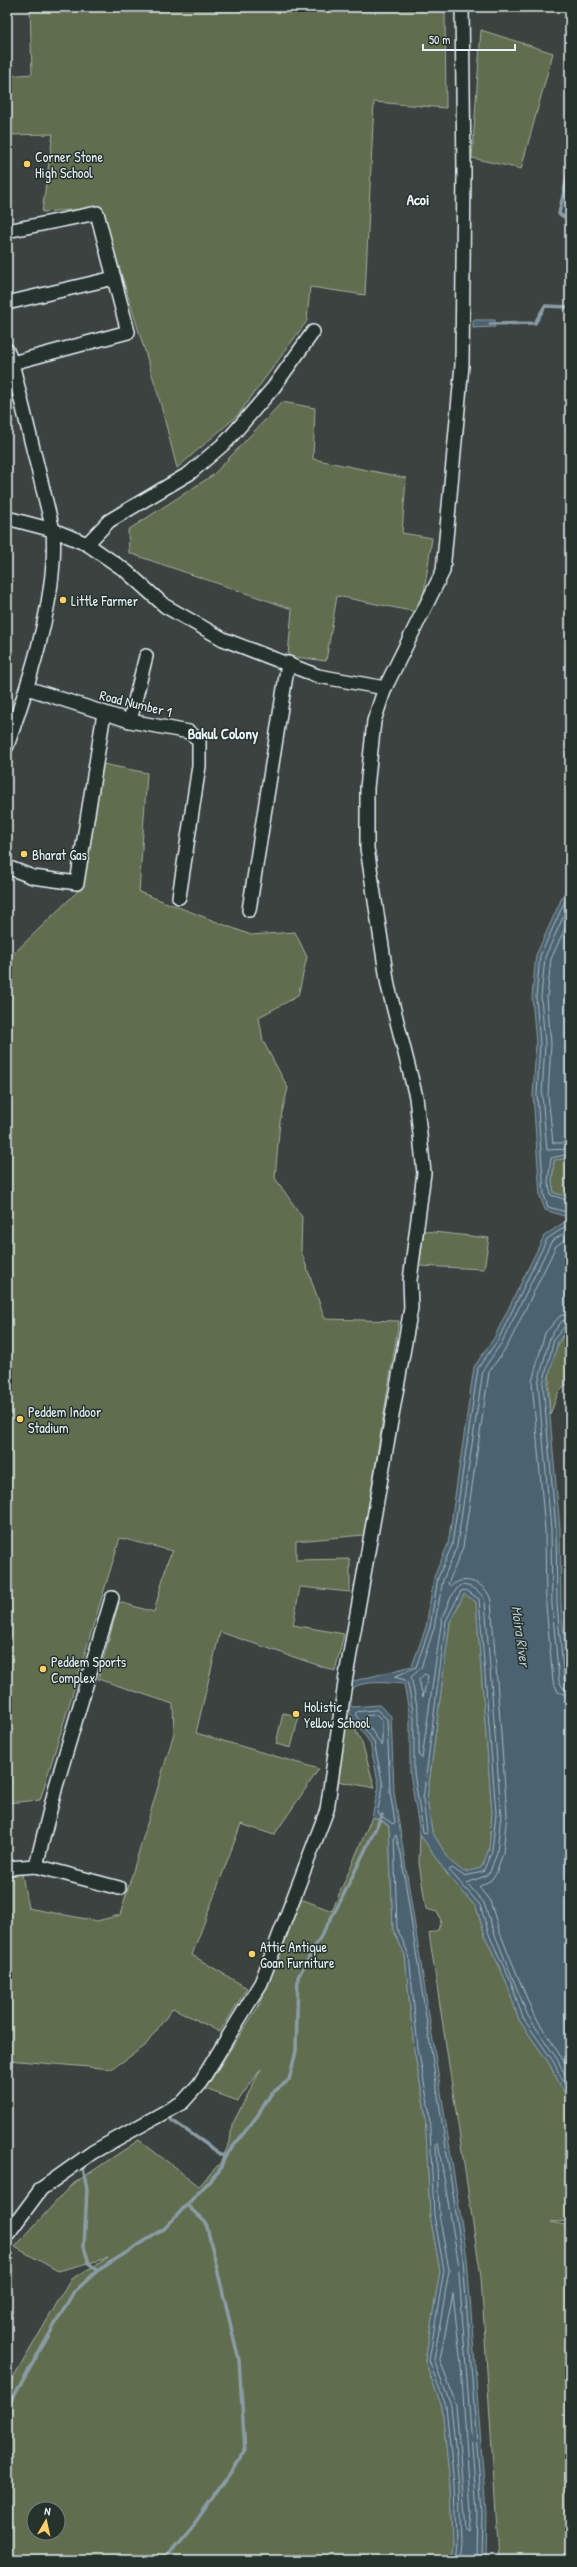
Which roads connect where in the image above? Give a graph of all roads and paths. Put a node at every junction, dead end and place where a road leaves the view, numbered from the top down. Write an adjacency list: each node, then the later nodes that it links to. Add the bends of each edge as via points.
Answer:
1 (462, 7): 14 (street, via 462,365 443,571)
2 (7, 231): 3 (street, via 97,213)
3 (114, 278): 4 (street); 7 (street, via 128,332)
4 (7, 303)
5 (313, 332): 10 (street, via 273,388 227,441 190,473 109,520)
6 (7, 350): 7 (street)
7 (12, 363): 9 (street)
8 (7, 518): 9 (street)
9 (53, 530): 10 (street); 13 (street, via 55,556 40,638)
10 (87, 544): 12 (street, via 126,571 165,606 222,639)
11 (146, 656): 16 (street)
12 (288, 663): 14 (street, via 318,676); 20 (street)
13 (27, 688): 15 (street, Road Number 1); 17 (street)
14 (385, 688): 25 (street, via 374,720 367,788 367,848 388,986 416,1096 424,1173 410,1280 411,1308 346,1676 327,1810 261,1983 200,2083 183,2102 93,2152 40,2190)
15 (104, 713): 16 (street, Road Number 1); 18 (street, via 77,883 34,877)
16 (130, 721): 19 (street, Road Number 1, via 189,732 199,740 199,766)
17 (7, 746)
18 (7, 867)
19 (179, 897)
20 (249, 910)
21 (112, 1598): 22 (street, via 56,1786)
22 (36, 1866): 23 (street); 24 (street)
23 (7, 1868)
24 (119, 1888)
25 (7, 2235)

